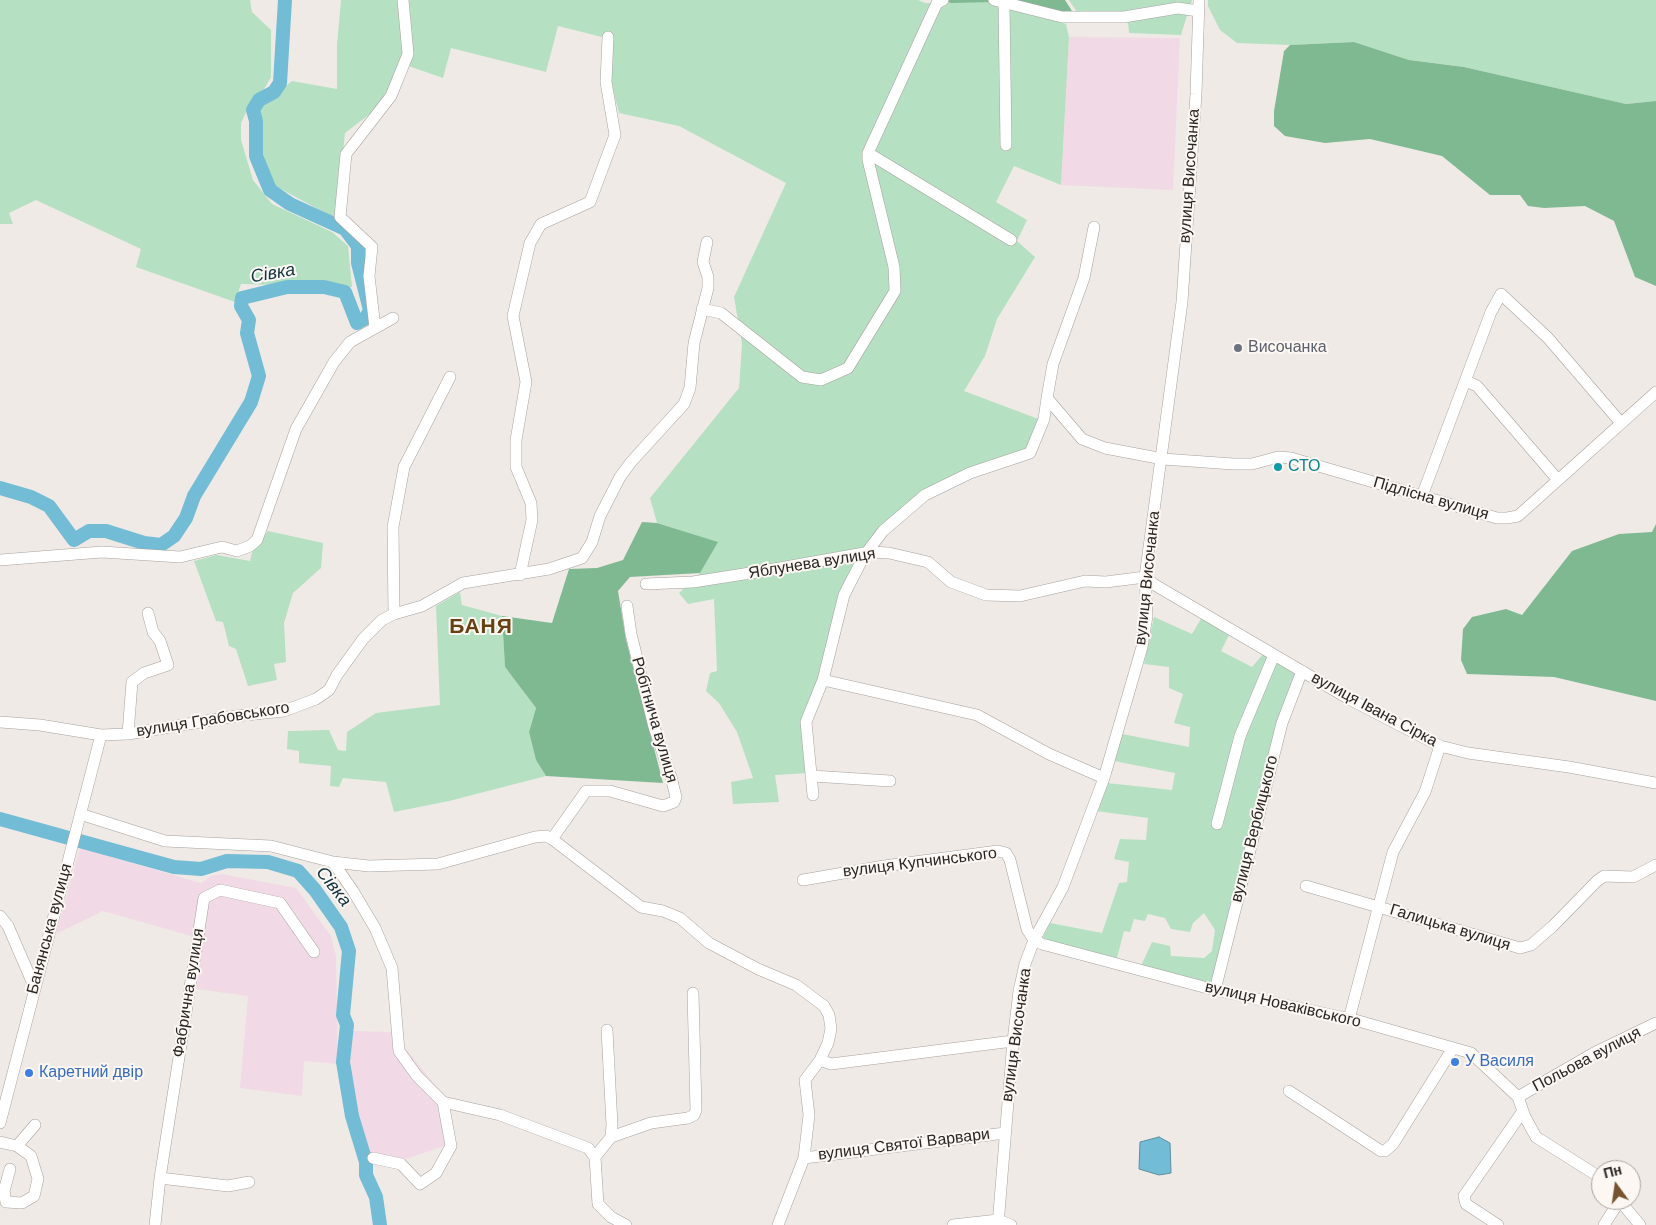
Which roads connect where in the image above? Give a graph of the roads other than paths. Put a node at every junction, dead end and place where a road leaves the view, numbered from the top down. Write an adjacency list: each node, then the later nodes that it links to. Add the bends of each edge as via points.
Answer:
1 (403, 0): 13 (street, via 408,54 391,96 346,154 340,217 372,247 369,276)
2 (943, 0): 7 (street, via 937,3)
3 (999, 2): 4 (street, via 1062,17 1124,16); 6 (street)
4 (1199, 6): 19 (street, вулиця Височанка, via 1182,302)
5 (608, 37): 24 (street, via 606,82 615,134 590,202 540,224 530,243 513,316 526,382 516,440 516,467 531,503 532,520)
6 (1006, 145)
7 (868, 153): 9 (street); 11 (street, via 894,267 895,291 848,368 822,380 802,377 721,313)
8 (1094, 227): 17 (street, via 1084,278 1053,364)
9 (1011, 240)
10 (707, 242): 11 (street, вулиця Грабовського, via 703,262 708,288)
11 (702, 309): 24 (street, вулиця Грабовського, via 694,342 690,388 684,404 620,477 582,558)
12 (393, 318): 13 (street)
13 (375, 328): 23 (street, via 350,342 312,399 296,429 257,540 250,546 237,550 222,547 180,557 102,552)
14 (450, 377): 29 (street, via 404,467 393,527)
15 (1466, 382): 18 (street, via 1491,312 1501,294 1548,338); 20 (street, via 1477,386); 21 (street)
16 (1656, 392): 18 (street, Підлісна вулиця)
17 (1048, 398): 19 (street, Підлісна вулиця, via 1082,440 1106,448); 22 (street, via 1044,419 1030,453 970,473 925,494 883,531)
18 (1621, 423): 20 (street, Підлісна вулиця)
19 (1163, 458): 21 (street, Підлісна вулиця, via 1252,464 1278,457 1291,458); 25 (street, вулиця Височанка)
20 (1558, 480): 21 (street, Підлісна вулиця, via 1518,516 1507,518 1497,518)
21 (1422, 496)
22 (870, 552): 25 (street, Яблунева вулиця, via 928,562 951,582 986,595 1020,596 1085,581); 26 (street, Яблунева вулиця, via 692,582); 32 (street, via 864,556 844,595)
23 (0, 560)
24 (520, 575): 29 (street, вулиця Грабовського, via 463,583 422,606)
25 (1145, 577): 30 (street, вулиця Івана Сірка); 38 (street, вулиця Височанка, via 1147,616 1142,647)
26 (646, 584)
27 (627, 606): 44 (street, Робітнича вулиця, via 654,727 676,797 674,802 663,806 610,791 586,791)
28 (148, 613): 34 (street, via 168,664 144,673 132,682)
29 (394, 614): 34 (street, вулиця Грабовського, via 382,620 363,639 329,690 316,700 284,711)
30 (1274, 655): 31 (street, вулиця Івана Сірка); 43 (street, via 1240,736)
31 (1302, 671): 36 (street, вулиця Івана Сірка); 54 (street, вулиця Вербицького, via 1282,723)
32 (823, 680): 37 (street, via 806,722); 38 (street, via 977,715 1049,754)
33 (0, 722): 35 (street, вулиця Грабовського)
34 (128, 734): 35 (street, вулиця Грабовського)
35 (101, 735): 42 (street, Банянська вулиця)
36 (1440, 746): 40 (street, вулиця Івана Сірка); 49 (street, via 1425,792 1393,852)
37 (812, 776): 39 (street); 41 (street)
38 (1104, 778): 51 (street, вулиця Височанка, via 1063,886)
39 (890, 781)
40 (1656, 784)
41 (813, 795)
42 (80, 814): 45 (street, via 165,841 271,846); 53 (street, Банянська вулиця)
43 (1217, 824)
44 (552, 839): 45 (street, via 546,836 535,838 438,864 369,866); 61 (street, via 641,907 680,918 710,943 812,995 830,1015 831,1028)
45 (332, 862): 64 (street, via 375,928 392,968 399,1051 417,1076)
46 (1656, 864): 49 (street, Галицька вулиця, via 1633,877 1604,876 1531,945 1520,948)
47 (803, 880): 51 (street, вулиця Купчинського, via 884,866 1006,852 1027,928)
48 (1306, 886): 49 (street, Галицька вулиця)
49 (1379, 906): 56 (street)
50 (0, 916): 53 (street, via 8,926)
51 (1034, 940): 54 (street, вулиця Новаківського); 59 (street, вулиця Височанка, via 1019,991)
52 (314, 952): 79 (street, Фабрична вулиця, via 280,903 220,890 204,898)
53 (34, 986): 66 (street, Банянська вулиця)
54 (1215, 990): 56 (street, вулиця Новаківського)
55 (693, 993): 70 (street, via 694,1115 651,1123)
56 (1349, 1019): 60 (street, вулиця Новаківського)
57 (1656, 1023): 63 (street, Польова вулиця, via 1594,1053)
58 (607, 1030): 70 (street)
59 (1013, 1041): 61 (street, via 831,1064); 68 (street, вулиця Височанка)
60 (1453, 1048): 62 (street, via 1393,1144 1385,1151); 63 (street, вулиця Новаківського, via 1471,1053)
61 (820, 1060): 76 (street, via 805,1080 809,1115)
62 (1288, 1091)
63 (1518, 1097): 65 (street, Польова вулиця)
64 (443, 1102): 74 (street, via 500,1115 588,1148); 75 (street, via 451,1146 436,1174 420,1184 401,1164)
65 (1523, 1111): 78 (street, Польова вулиця, via 1536,1137); 89 (street, via 1464,1196 1466,1204)
66 (0, 1123)
67 (35, 1125): 69 (street)
68 (1005, 1133): 76 (street, вулиця Святої Варвари); 83 (street, вулиця Височанка)
69 (26, 1136): 72 (street); 73 (street)
70 (611, 1137): 74 (street)
71 (0, 1142): 72 (street)
72 (17, 1146): 73 (street)
73 (31, 1156): 77 (street, via 38,1179 34,1196 22,1203 6,1202 4,1191)
74 (595, 1157): 85 (street, via 598,1204 611,1218)
75 (373, 1158)
76 (804, 1158): 86 (street)
77 (10, 1169)
78 (1591, 1172)
79 (160, 1178): 80 (street, via 228,1186); 84 (street, Фабрична вулиця)
80 (249, 1182)
81 (1614, 1210): 90 (street)
82 (1628, 1210): 91 (street)
83 (998, 1223): 87 (street); 88 (street)
84 (155, 1225)
85 (626, 1225)
86 (778, 1225)
87 (953, 1225)
88 (1011, 1225)
89 (1498, 1225)
90 (1604, 1225)
91 (1640, 1225)

